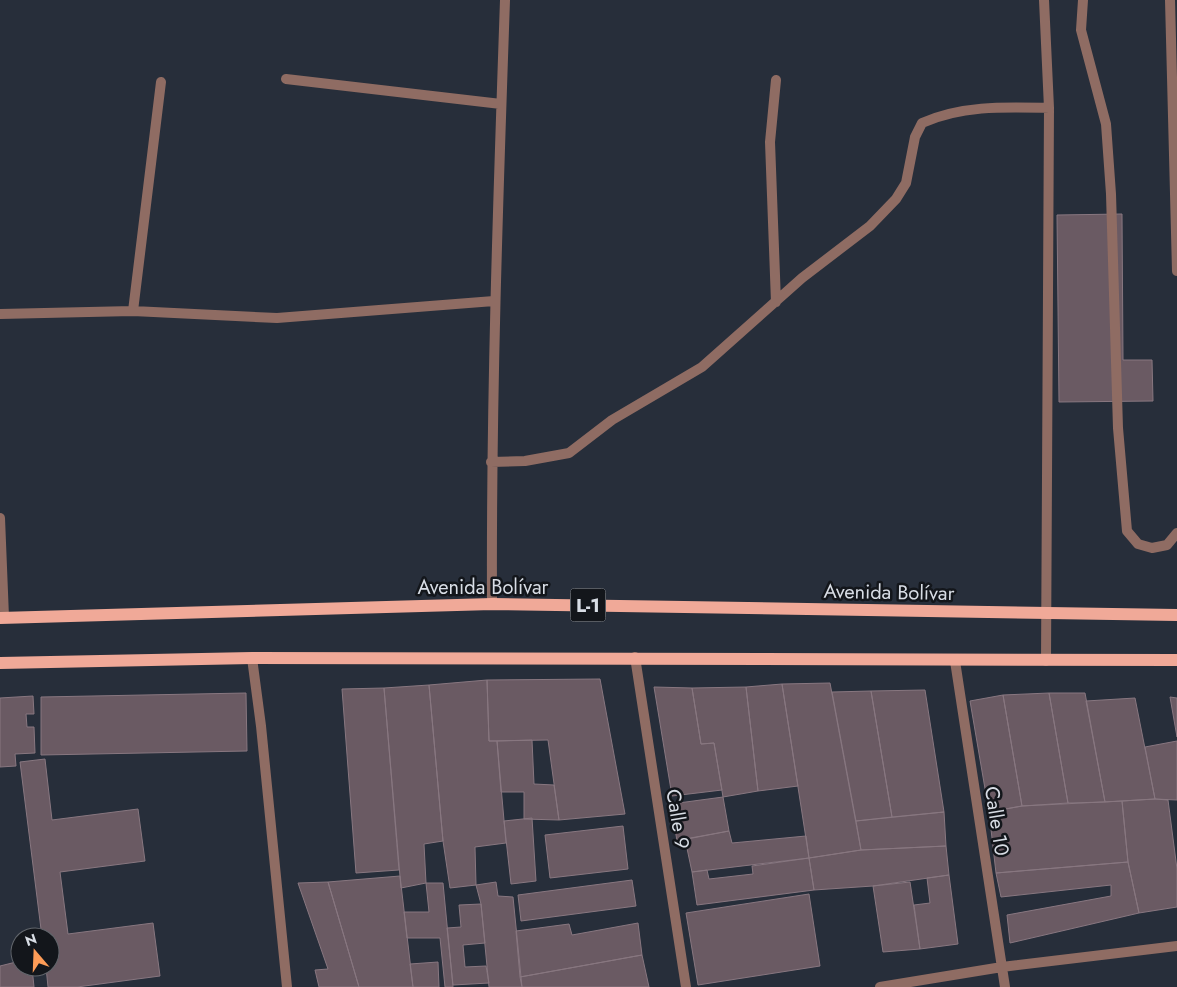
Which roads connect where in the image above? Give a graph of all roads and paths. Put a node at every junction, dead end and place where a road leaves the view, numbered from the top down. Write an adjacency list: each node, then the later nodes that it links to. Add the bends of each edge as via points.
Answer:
1 (505, 0): 8 (street)
2 (1044, 0): 9 (street)
3 (1083, 0): 17 (street, via 1081,30 1106,124 1118,428 1127,531 1138,544 1152,548 1167,545)
4 (1170, 0): 10 (street)
5 (286, 79): 8 (street)
6 (776, 80): 12 (street, via 770,142)
7 (161, 82): 13 (street)
8 (501, 104): 11 (street)
9 (1049, 108): 12 (street, via 984,107 939,115 922,123 915,137 906,183 896,200 870,226); 20 (street)
10 (1177, 271)
11 (494, 301): 13 (street, via 277,318); 15 (street)
12 (776, 302): 15 (street, via 702,367 612,420 569,453 525,461)
13 (133, 311): 14 (street)
14 (0, 314)
15 (491, 462): 19 (street)
16 (0, 518): 18 (street)
17 (1177, 533)
18 (1, 573): 22 (street)
19 (492, 604): 20 (main road, Avenida Bolívar / L-1); 22 (main road, Avenida Bolívar / L-1)
20 (1046, 613): 21 (main road, Avenida Bolívar / L-1); 27 (street)
21 (1177, 615)
22 (2, 618)
23 (635, 657): 24 (main road); 26 (main road); 32 (street, Calle 9)
24 (252, 658): 28 (main road); 31 (street)
25 (1177, 660): 27 (main road)
26 (955, 661): 27 (main road); 30 (street, Calle 10)
27 (1046, 661)
28 (0, 663)
29 (1177, 946): 30 (street)
30 (1002, 967): 33 (street); 34 (street, Calle 10)
31 (286, 987)
32 (686, 987)
33 (880, 987)
34 (1005, 987)

